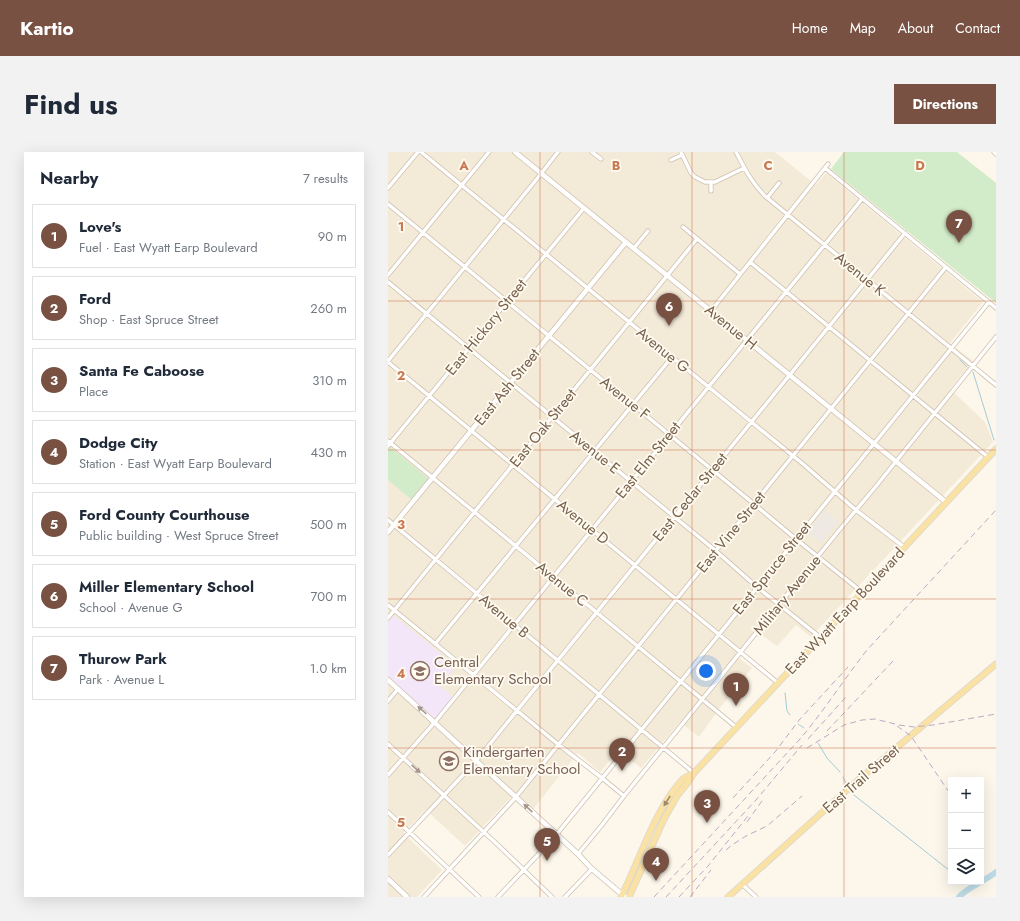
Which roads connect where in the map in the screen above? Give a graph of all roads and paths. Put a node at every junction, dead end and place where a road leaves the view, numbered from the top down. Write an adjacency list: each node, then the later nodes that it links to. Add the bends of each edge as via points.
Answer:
1 (418, 152): 18 (street)
2 (421, 152): 17 (street, Avenue G)
3 (489, 152): 17 (street)
4 (515, 152): 14 (street, Avenue H)
5 (558, 152): 14 (street)
6 (592, 152): 9 (street)
7 (736, 152): 12 (street, Avenue K)
8 (682, 153): 10 (street); 15 (street, via 695,177)
9 (601, 159)
10 (671, 160)
11 (828, 164): 13 (street)
12 (744, 168): 15 (street, via 721,180); 20 (street, Avenue K, via 756,187)
13 (825, 168): 21 (street); 24 (street)
14 (541, 173): 23 (street, Avenue H); 25 (street)
15 (711, 182): 19 (street)
16 (779, 183): 20 (street)
17 (462, 185): 25 (street, Avenue G); 28 (street)
18 (388, 188)
19 (711, 191)
20 (767, 198): 24 (street, Avenue K)
21 (862, 198): 29 (street); 32 (street, East Elm Street)
22 (388, 204): 28 (street, Avenue F)
23 (584, 208): 31 (street, Avenue H); 34 (street, East Hickory Street)
24 (788, 215): 32 (street, Avenue K); 35 (street)
25 (504, 220): 34 (street, Avenue G); 36 (street)
26 (683, 227): 30 (street)
27 (648, 230): 33 (street)
28 (423, 232): 36 (street, Avenue F); 39 (street)
29 (904, 233): 37 (street); 41 (street, East Cedar Street)
30 (697, 239): 38 (street); 40 (street, East Oak Street)
31 (626, 242): 33 (street, Avenue H); 43 (street, East Ash Street)
32 (824, 245): 41 (street, Avenue K); 44 (street, East Elm Street)
33 (634, 248): 40 (street, Avenue H)
34 (546, 254): 43 (street, Avenue G); 45 (street, East Hickory Street)
35 (750, 262): 38 (street); 44 (street)
36 (465, 267): 45 (street, Avenue F); 49 (street)
37 (946, 267): 46 (street); 50 (street, East Vine Street)
38 (740, 274): 48 (street)
39 (388, 275)
40 (667, 276): 48 (street, Avenue H); 51 (street, East Oak Street)
41 (867, 280): 50 (street, Avenue K); 52 (street, East Cedar Street)
42 (388, 282): 49 (street, Avenue E)
43 (588, 288): 51 (street, Avenue G); 53 (street, East Ash Street)
44 (786, 292): 52 (street); 55 (street, East Elm Street)
45 (507, 301): 53 (street, Avenue F); 56 (street, East Hickory Street)
46 (988, 302): 47 (street); 57 (street, East Spruce Street)
47 (996, 308)
48 (711, 311): 55 (street, Avenue H)
49 (426, 314): 56 (street, Avenue E); 59 (street)
50 (908, 314): 57 (street, Avenue K); 60 (street, East Vine Street)
51 (629, 322): 58 (street, Avenue G); 62 (street, East Oak Street)
52 (828, 327): 60 (street); 63 (street, East Cedar Street)
53 (549, 336): 62 (street, Avenue F); 64 (street, East Ash Street)
54 (996, 337): 61 (street, Military Avenue)
55 (746, 340): 63 (street, Avenue H); 66 (street, East Elm Street)
56 (468, 348): 64 (street, Avenue E); 67 (street, East Hickory Street)
57 (951, 348): 61 (street, Avenue K); 68 (street, East Spruce Street)
58 (672, 357): 66 (street, Avenue G); 69 (street)
59 (388, 361): 67 (street, Avenue D)
60 (870, 361): 68 (street); 70 (street, East Vine Street)
61 (973, 365): 65 (street, Avenue K); 71 (street, Military Avenue)
62 (591, 370): 69 (street, Avenue F); 72 (street, East Oak Street)
63 (789, 375): 70 (street, Avenue H); 73 (street, East Cedar Street)
64 (511, 383): 72 (street, Avenue E); 74 (street, East Ash Street)
65 (996, 385)
66 (708, 387): 73 (street, Avenue G); 75 (street, East Elm Street)
67 (429, 396): 74 (street, Avenue D); 76 (street, East Hickory Street)
68 (913, 396): 71 (street); 77 (street, East Spruce Street)
69 (633, 404): 75 (street, Avenue F); 79 (street)
70 (831, 409): 77 (street, Avenue H); 80 (street, East Vine Street)
71 (935, 413): 81 (street); 82 (street, Military Avenue)
72 (552, 417): 79 (street, Avenue E); 83 (street, East Oak Street)
73 (751, 422): 80 (street, Avenue G); 84 (street, East Cedar Street)
74 (472, 431): 83 (street, Avenue D); 85 (street, East Ash Street)
75 (670, 434): 84 (street, Avenue F); 86 (street, East Elm Street)
76 (389, 443): 85 (street, Avenue C)
77 (874, 444): 82 (street, Avenue H); 87 (street, East Spruce Street)
78 (996, 449): 81 (main road, East Wyatt Earp Boulevard)
79 (594, 452): 86 (street, Avenue E); 88 (street)
80 (793, 456): 87 (street, Avenue G); 90 (street, East Vine Street)
81 (988, 457): 89 (main road, East Wyatt Earp Boulevard)
82 (896, 461): 89 (street, Avenue H); 91 (street, Military Avenue)
83 (513, 465): 88 (street, Avenue D); 92 (street, East Oak Street)
84 (712, 470): 90 (street, Avenue F); 93 (street, East Cedar Street)
85 (433, 478): 92 (street, Avenue C); 95 (street, East Ash Street)
86 (631, 482): 93 (street, Avenue E); 96 (street, East Elm Street)
87 (834, 491): 91 (street, Avenue G); 98 (street, East Spruce Street)
88 (555, 499): 96 (street, Avenue D); 99 (street)
89 (946, 502): 100 (main road, East Wyatt Earp Boulevard)
90 (754, 504): 98 (street, Avenue F); 101 (street, East Vine Street)
91 (856, 510): 100 (street, Avenue G); 102 (street, Military Avenue)
92 (474, 512): 99 (street, Avenue C); 103 (street, East Oak Street)
93 (674, 517): 101 (street, Avenue E); 104 (street, East Cedar Street)
94 (388, 520): 95 (street, Avenue B)
95 (394, 525): 97 (street, East Ash Street); 103 (street, Avenue B)
96 (592, 530): 104 (street, Avenue D); 105 (street, East Elm Street)
97 (388, 532)
98 (796, 539): 102 (street, Avenue F); 106 (street, East Spruce Street)
99 (516, 546): 105 (street, Avenue C); 108 (street)
100 (904, 547): 107 (main road, East Wyatt Earp Boulevard)
101 (716, 551): 106 (street, Avenue E); 109 (street, East Vine Street)
102 (818, 557): 107 (street, Avenue F); 111 (street, Military Avenue)
103 (436, 560): 108 (street, Avenue B); 112 (street, East Oak Street)
104 (635, 565): 109 (street, Avenue D); 113 (street, East Cedar Street)
105 (553, 577): 113 (street, Avenue C); 115 (street, East Elm Street)
106 (757, 587): 111 (street, Avenue E); 116 (street, East Spruce Street)
107 (862, 592): 117 (main road, East Wyatt Earp Boulevard)
108 (477, 594): 115 (street, Avenue B); 118 (street)
109 (677, 599): 116 (street, Avenue D); 119 (street, East Vine Street)
110 (388, 605): 112 (street)
111 (779, 605): 117 (street, Avenue E); 120 (street, Military Avenue)
112 (394, 610): 114 (street, East Oak Street); 118 (street)
113 (597, 612): 119 (street, Avenue C); 121 (street, East Cedar Street)
114 (388, 618)
115 (514, 625): 121 (street, Avenue B); 123 (street, East Elm Street)
116 (719, 634): 120 (street, Avenue D); 125 (street, East Spruce Street)
117 (820, 637): 126 (main road, East Wyatt Earp Boulevard)
118 (435, 644): 123 (street)
119 (638, 647): 125 (street, Avenue C); 128 (street, East Vine Street)
120 (741, 652): 126 (street, Avenue D); 129 (street, Military Avenue)
121 (558, 660): 128 (street, Avenue B); 131 (street, East Cedar Street)
122 (996, 664): 156 (main road, East Trail Street, via 857,781)
123 (473, 675): 131 (street); 132 (street, East Elm Street)
124 (388, 680): 127 (street)
125 (681, 681): 129 (street, Avenue C); 134 (street, East Spruce Street)
126 (778, 682): 133 (main road, East Wyatt Earp Boulevard)
127 (398, 689): 130 (street); 132 (street, one-way to 127)
128 (599, 695): 134 (street, Avenue B); 136 (street, East Vine Street)
129 (702, 699): 133 (street, Avenue C); 137 (street, Military Avenue)
130 (388, 701)
131 (517, 711): 136 (street); 139 (street, East Cedar Street)
132 (435, 722): 138 (street, East Elm Street); 139 (street)
133 (736, 727): 140 (main road, East Wyatt Earp Boulevard)
134 (641, 730): 137 (street, Avenue B); 142 (street, East Spruce Street)
135 (388, 744): 138 (street)
136 (559, 745): 142 (street); 145 (street, East Vine Street)
137 (663, 747): 140 (street, Avenue B); 144 (street, Military Avenue)
138 (404, 758): 141 (street, East Elm Street); 143 (street, one-way to 143)
139 (476, 760): 143 (street, East Cedar Street); 145 (street)
140 (694, 773): 157 (main road, East Wyatt Earp Boulevard, one-way to 157, via 684,778 659,814); 164 (main road, East Wyatt Earp Boulevard, via 664,819)
141 (388, 775)
142 (602, 778): 144 (street); 149 (street, East Spruce Street)
143 (443, 795): 147 (street, East Cedar Street); 148 (street)
144 (624, 796): 150 (street, Military Avenue)
145 (516, 797): 148 (street, East Vine Street); 149 (street, one-way to 145)
146 (388, 812): 147 (street)
147 (409, 832): 151 (street, East Cedar Street); 152 (street)
148 (484, 832): 152 (street, East Vine Street); 154 (street)
149 (556, 834): 150 (street); 154 (street, East Spruce Street)
150 (578, 854): 153 (street)
151 (388, 855)
152 (450, 869): 159 (street, East Vine Street); 160 (street)
153 (592, 869): 157 (street); 163 (street)
154 (524, 870): 161 (street, East Spruce Street); 162 (street)
155 (388, 880): 158 (street)
156 (742, 884): 165 (main road, East Trail Street); 166 (street)
157 (623, 896)
158 (407, 897)
159 (424, 897)
160 (479, 897)
161 (498, 897)
162 (552, 897)
163 (565, 897)
164 (629, 897)
165 (728, 897)
166 (756, 897)

